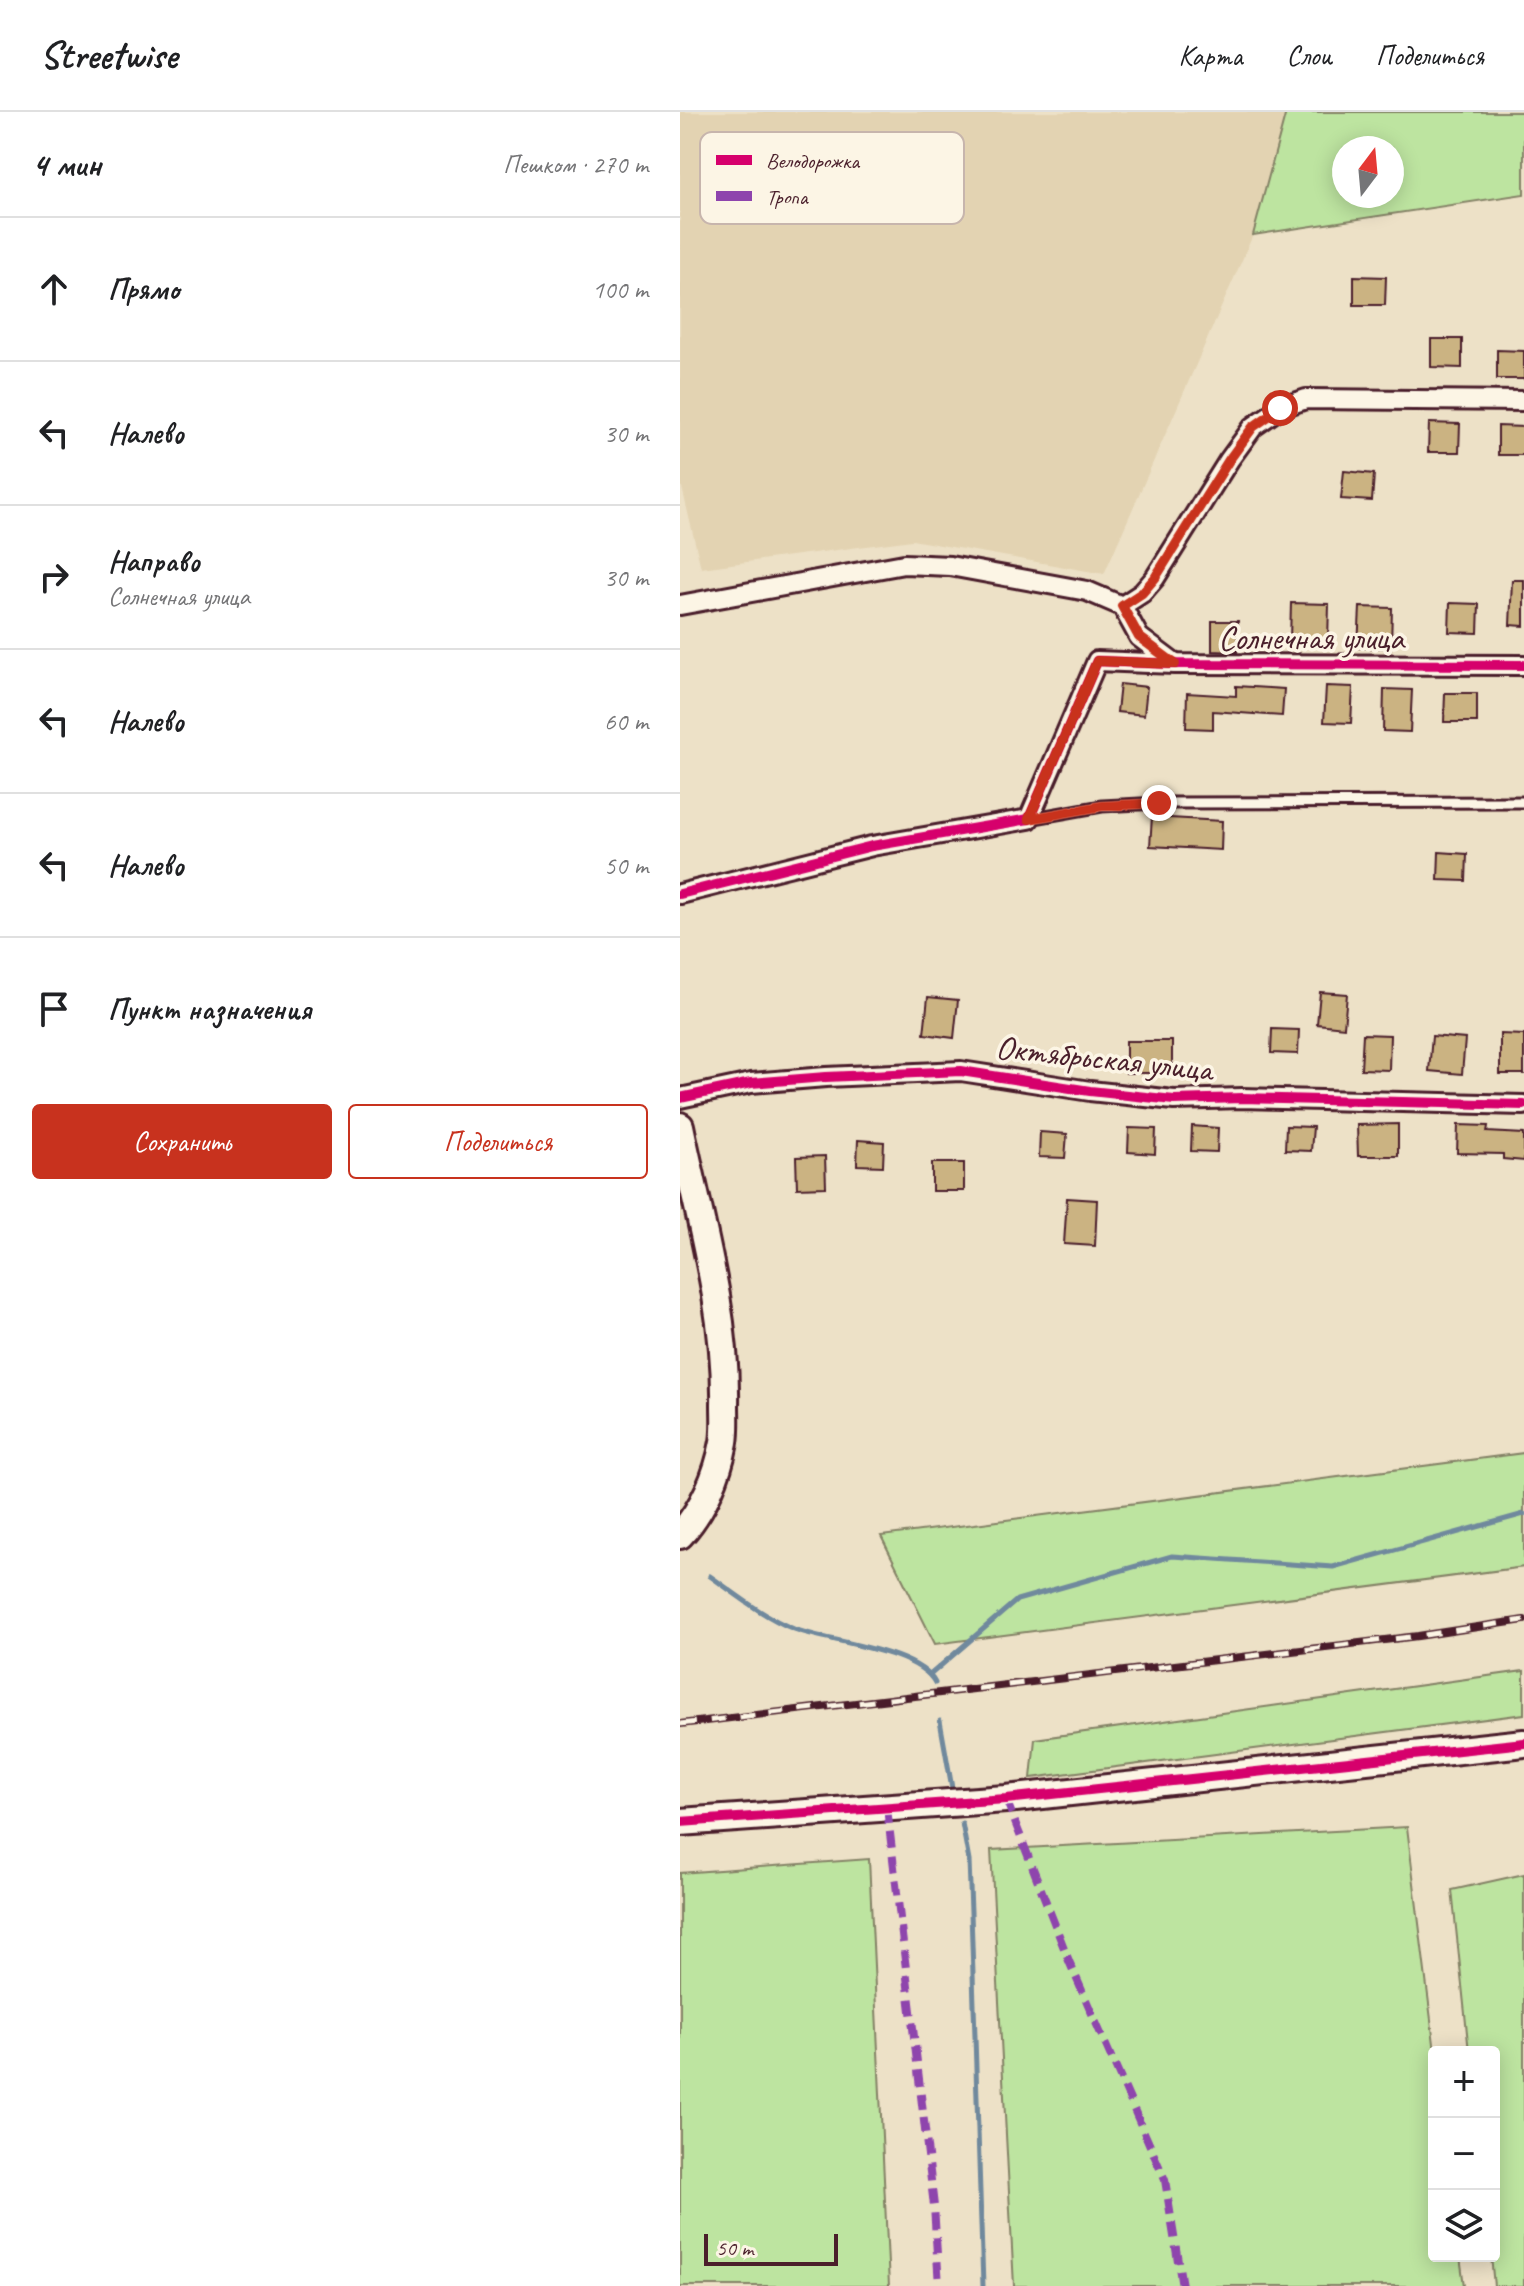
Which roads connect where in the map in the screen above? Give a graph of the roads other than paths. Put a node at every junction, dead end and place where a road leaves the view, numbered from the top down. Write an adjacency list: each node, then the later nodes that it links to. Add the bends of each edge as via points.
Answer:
1 (1524, 401): 3 (street, via 1306,399 1280,408 1253,427 1155,578)
2 (680, 605): 3 (street, via 904,564 950,566 1087,591)
3 (1122, 606): 4 (street, via 1139,637)
4 (1175, 664): 5 (street, Солнечная улица); 7 (street, Солнечная улица, via 1097,661)
5 (1524, 665)
6 (1524, 802): 7 (lane, via 1159,803)
7 (1029, 819): 8 (street, via 872,846)
8 (680, 894)
9 (680, 1098): 10 (street, Октябрьская улица, via 751,1083 961,1071 1174,1100)
10 (1524, 1105)
11 (680, 1126): 12 (street, via 725,1372 724,1440 712,1485)
12 (680, 1535)
13 (1524, 1743): 14 (street, via 1006,1799)
14 (680, 1822)

